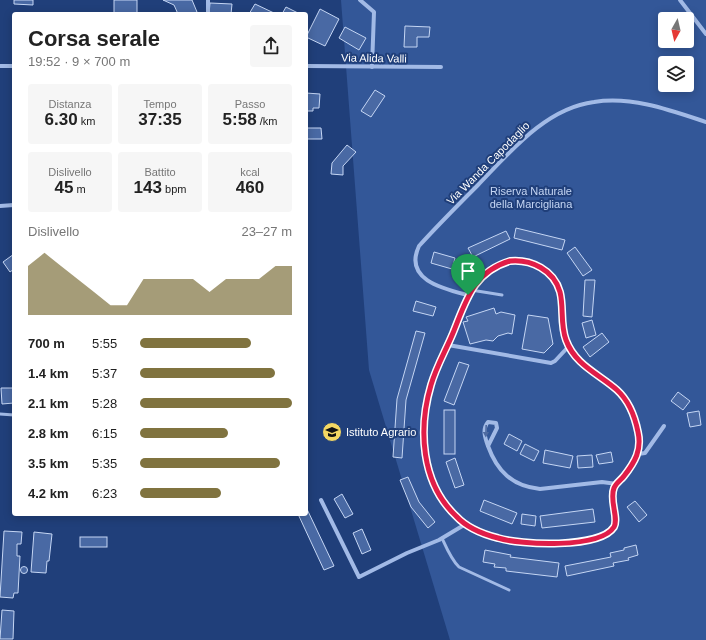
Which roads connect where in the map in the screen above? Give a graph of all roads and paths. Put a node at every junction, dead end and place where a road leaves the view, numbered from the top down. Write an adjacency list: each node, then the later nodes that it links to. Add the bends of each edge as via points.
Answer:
1 (208, 0): 4 (street)
2 (360, 0): 9 (street, via 374,12)
3 (680, 0): 5 (street)
4 (208, 12)
5 (706, 34)
6 (0, 66): 7 (street)
7 (12, 66)
8 (308, 66): 9 (street, Via Alida Valli)
9 (372, 67): 10 (street, Via Alida Valli)
10 (441, 68)
11 (706, 122): 15 (street, Via Wanda Capodaglio, via 649,104 594,102 569,108 539,126 507,155 416,250 417,267 425,278 435,286)
12 (12, 205): 13 (street)
13 (0, 206)
14 (471, 290): 15 (street); 16 (lane); 18 (street, via 484,275 503,263 517,261 536,264 547,273 558,288 563,327)
15 (468, 295): 17 (street)
16 (502, 295)
17 (448, 345): 18 (street, via 551,363); 26 (street, via 431,385 426,415 425,454 435,487 448,509)
18 (569, 346): 23 (street, via 584,365 616,389 627,402 638,432)
19 (0, 414): 20 (lane)
20 (12, 415)
21 (664, 426): 23 (street, via 645,453)
22 (488, 446): 22 (street, one-way to 22, via 497,428 494,421 488,422 484,428); 24 (street, via 500,470 515,482 530,488 602,482)
23 (638, 454): 24 (street)
24 (617, 484): 26 (street, via 612,495 615,524 613,529 598,538 546,544 522,542 500,539)
25 (321, 500): 27 (street, via 359,577)
26 (464, 525): 27 (street)
27 (442, 538): 28 (lane, via 447,552 459,567)
28 (509, 590)

